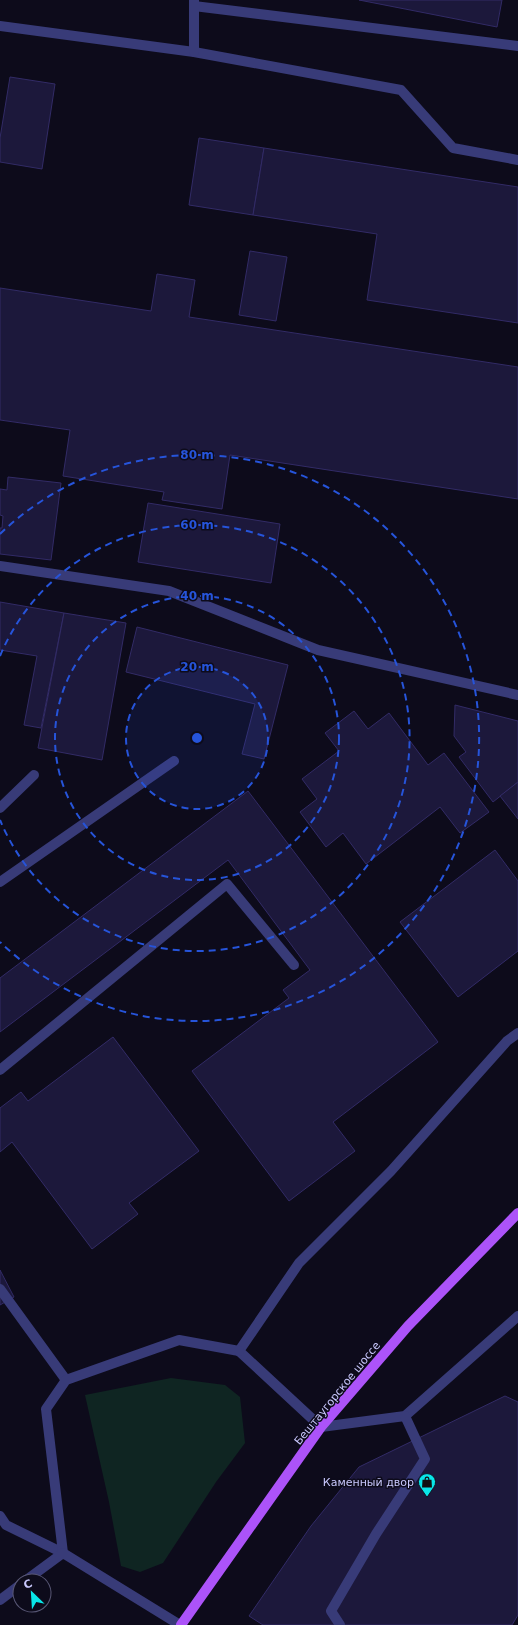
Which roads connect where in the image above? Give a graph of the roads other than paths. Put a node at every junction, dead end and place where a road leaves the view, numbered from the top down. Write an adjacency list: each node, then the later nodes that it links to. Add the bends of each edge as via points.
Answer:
1 (194, 3): 3 (lane); 4 (lane)
2 (0, 26): 4 (lane)
3 (518, 46)
4 (194, 52): 5 (lane, via 401,90 453,148)
5 (518, 160)
6 (0, 566): 7 (lane, via 169,591 318,650)
7 (518, 695)
8 (174, 761): 11 (lane)
9 (34, 775): 10 (lane)
10 (0, 808)
11 (0, 882)
12 (294, 965): 14 (lane, via 227,884)
13 (518, 1033): 18 (lane, via 507,1041 391,1171 299,1264)
14 (0, 1070)
15 (518, 1213): 21 (main road, Бештаугорское шоссе, via 408,1326)
16 (0, 1289): 19 (lane)
17 (518, 1316): 20 (lane)
18 (239, 1351): 19 (lane, via 179,1340); 21 (lane)
19 (66, 1380): 23 (lane, via 46,1409)
20 (405, 1416): 21 (lane); 28 (lane, via 425,1460 376,1534 331,1611)
21 (321, 1427): 27 (main road, Бештаугорское шоссе)
22 (0, 1516): 23 (lane, via 6,1525)
23 (62, 1552): 24 (lane); 27 (lane)
24 (35, 1573)
25 (12, 1591): 26 (lane)
26 (0, 1600)
27 (181, 1625)
28 (340, 1625)

